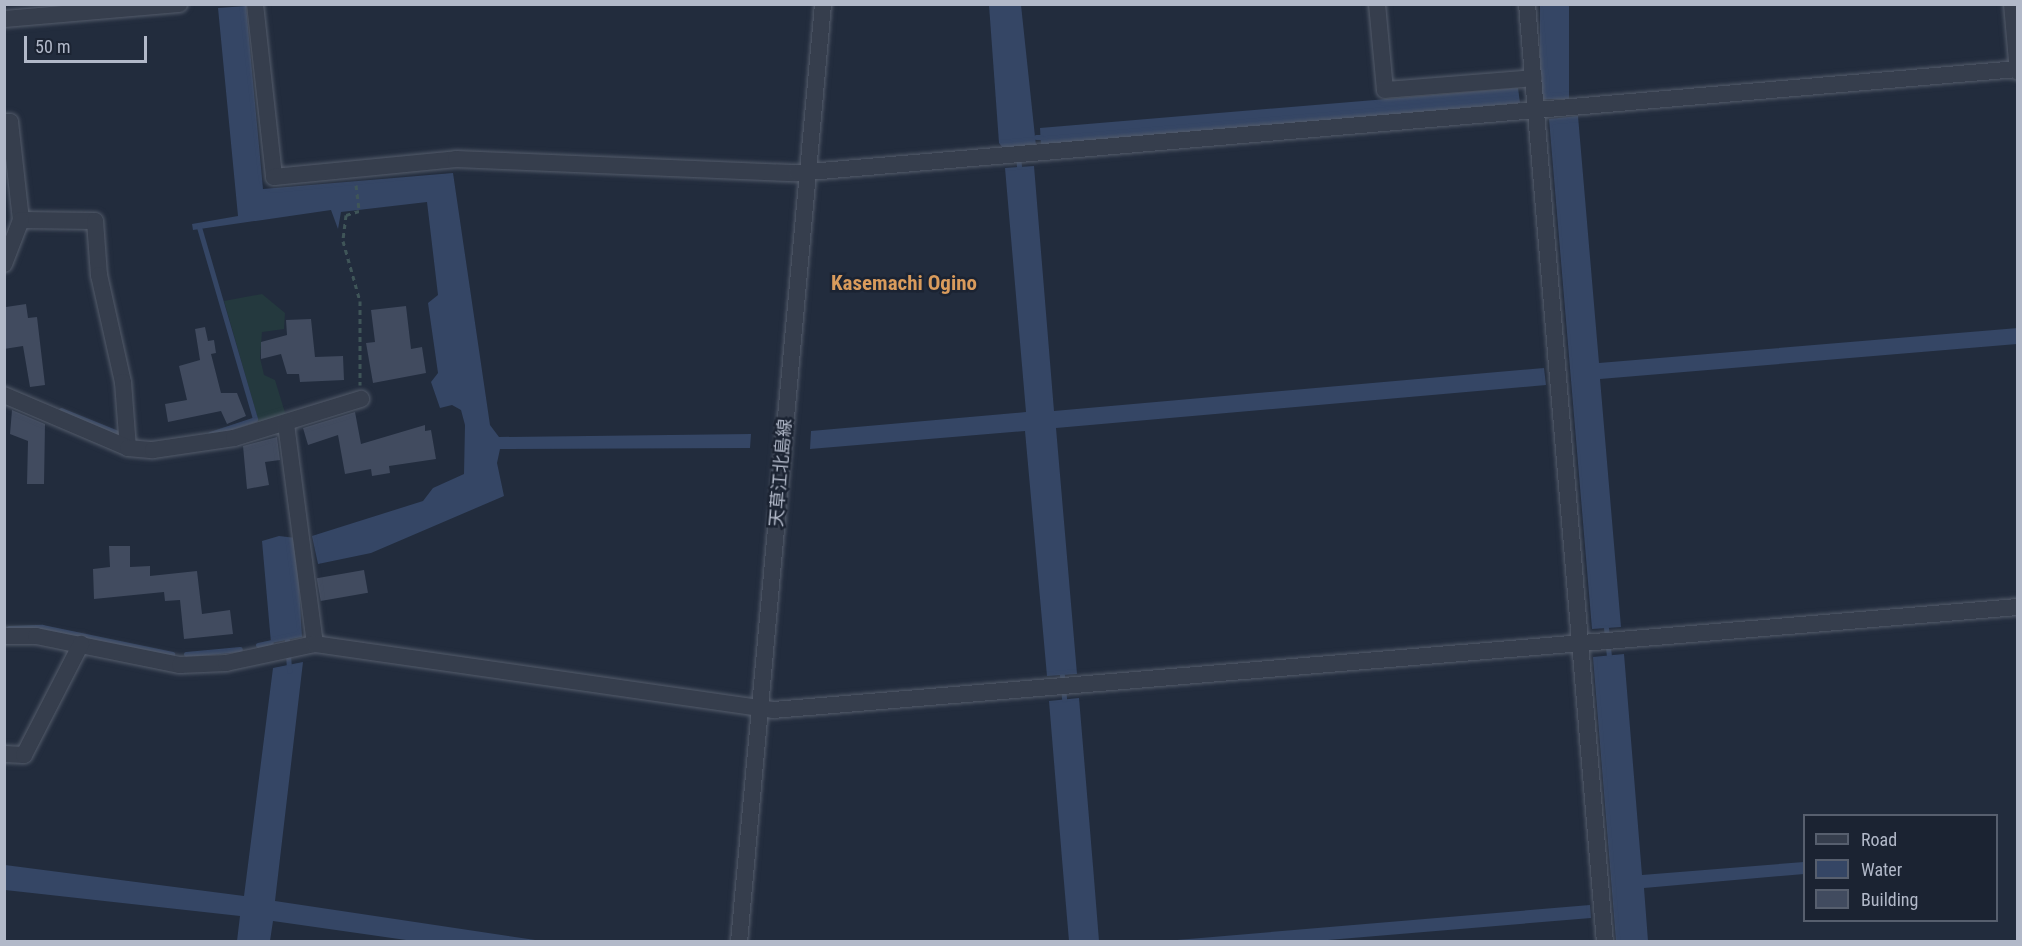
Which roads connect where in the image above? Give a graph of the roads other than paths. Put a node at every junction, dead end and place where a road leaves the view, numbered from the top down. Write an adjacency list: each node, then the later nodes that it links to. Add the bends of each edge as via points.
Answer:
1 (179, 4): 7 (street)
2 (255, 4): 12 (street, via 274,177 456,159)
3 (823, 4): 12 (street, 天草江北島線)
4 (1377, 4): 9 (street, via 1385,90)
5 (1527, 4): 9 (street)
6 (2012, 4): 8 (street)
7 (4, 19)
8 (2017, 70): 10 (street)
9 (1534, 78): 10 (street)
10 (1536, 110): 12 (street); 23 (street)
11 (4, 122): 13 (street, via 10,122)
12 (807, 172): 24 (street, 天草江北島線)
13 (21, 220): 14 (street); 18 (street, via 95,221 99,275 123,382)
14 (4, 264)
15 (4, 394): 18 (street)
16 (361, 399): 17 (street)
17 (286, 424): 18 (street, via 182,449); 22 (street)
18 (128, 448)
19 (2018, 607): 23 (street)
20 (4, 636): 21 (street)
21 (81, 644): 22 (street, via 180,665); 25 (street, via 24,755)
22 (315, 644): 24 (street)
23 (1580, 644): 24 (street); 27 (street)
24 (760, 710): 26 (street, 天草江北島線)
25 (4, 754)
26 (739, 942)
27 (1605, 942)

